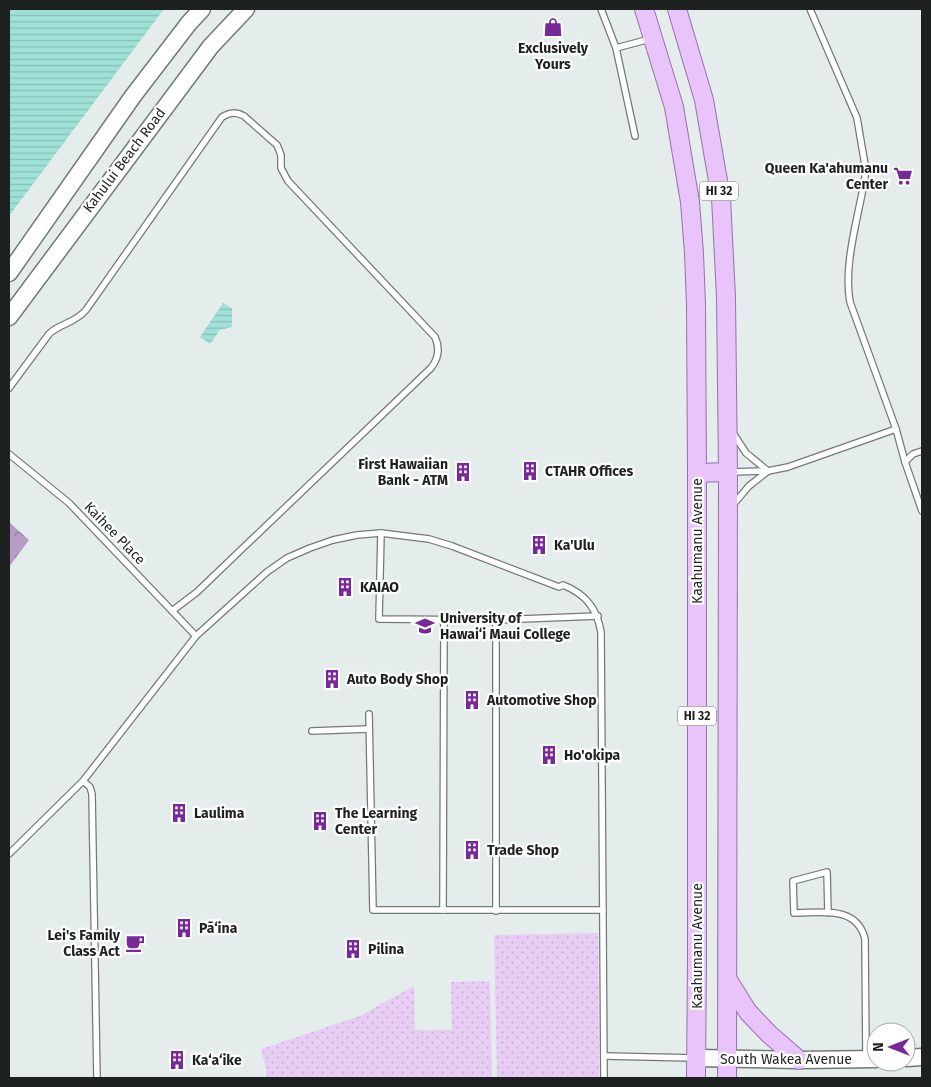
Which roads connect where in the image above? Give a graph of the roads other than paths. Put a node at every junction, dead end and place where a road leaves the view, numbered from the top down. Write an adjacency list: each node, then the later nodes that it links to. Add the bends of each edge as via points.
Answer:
1 (202, 9): 10 (main road, Kahului Beach Road, via 133,96)
2 (246, 9): 11 (main road, Kahului Beach Road, via 204,54)
3 (601, 9): 8 (lane)
4 (644, 9): 7 (main road, Kaahumanu Avenue / HI 32)
5 (678, 9): 13 (main road, HI 32, via 704,100 721,198)
6 (810, 9): 14 (lane, via 857,118 865,177 848,272 848,292)
7 (654, 38): 8 (lane); 20 (main road, Kaahumanu Avenue / HI 32, via 674,107 690,202 696,305)
8 (616, 48): 9 (lane)
9 (635, 136)
10 (9, 273)
11 (9, 317)
12 (9, 388): 24 (lane, via 49,334 55,328 74,321 86,310 222,117 230,114 244,116 275,144 288,181 435,337 438,352 431,368 197,592)
13 (728, 418): 18 (lane, via 746,453); 19 (main road, HI 32)
14 (896, 429): 17 (lane); 18 (lane)
15 (922, 451): 17 (lane)
16 (9, 454): 24 (lane, Kaihee Place, via 69,503)
17 (906, 462): 21 (lane)
18 (768, 471): 19 (lane); 22 (lane, via 746,489)
19 (728, 472): 20 (main road); 22 (main road, HI 32)
20 (697, 473): 41 (main road, Kaahumanu Avenue / HI 32)
21 (922, 511)
22 (728, 514): 38 (main road, HI 32)
23 (381, 533): 25 (lane, via 429,539 569,588 585,598); 26 (lane, via 379,619); 28 (lane, via 333,540 287,558)
24 (172, 611): 28 (lane, Kaihee Place)
25 (598, 616): 27 (lane); 35 (lane, via 601,632)
26 (444, 619): 27 (lane); 34 (lane)
27 (496, 620): 36 (lane)
28 (196, 636): 32 (lane)
29 (369, 714): 30 (lane)
30 (368, 729): 31 (lane); 34 (lane, via 373,910)
31 (312, 730)
32 (83, 781): 33 (lane); 45 (lane, via 92,794)
33 (9, 854)
34 (443, 910): 36 (lane)
35 (603, 910): 36 (lane); 40 (lane)
36 (496, 911)
37 (828, 913): 37 (lane, via 794,913 793,881 827,872); 39 (lane, via 853,918 864,935)
38 (727, 979): 42 (main road, HI 32); 44 (main road, via 748,1012)
39 (869, 1022)
40 (604, 1056): 41 (lane); 46 (lane)
41 (696, 1058): 42 (main road, South Wakea Avenue); 47 (main road, Kaahumanu Avenue / HI 32)
42 (727, 1059): 44 (main road, South Wakea Avenue); 48 (main road, HI 32)
43 (866, 1059): 44 (main road, South Wakea Avenue)
44 (799, 1060)
45 (97, 1078)
46 (604, 1078)
47 (696, 1078)
48 (726, 1078)

